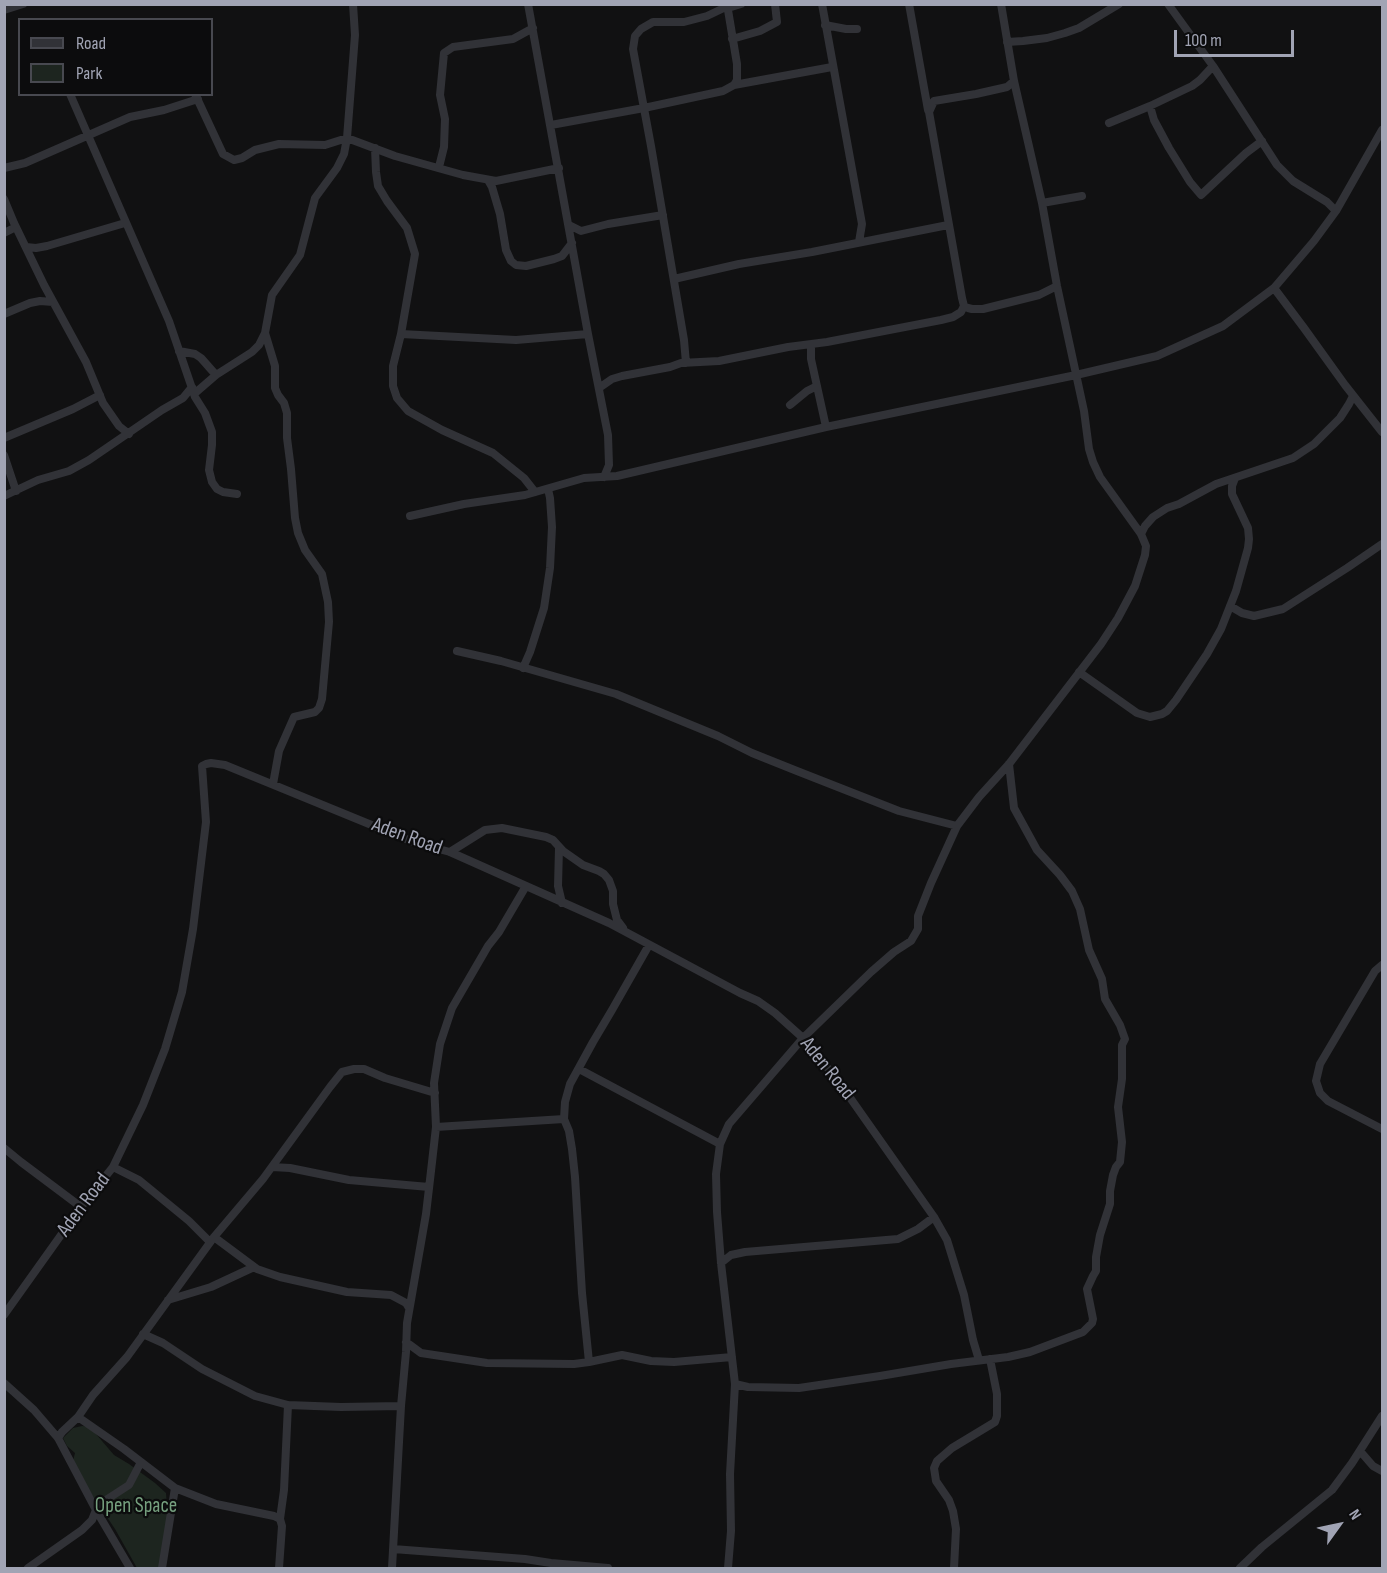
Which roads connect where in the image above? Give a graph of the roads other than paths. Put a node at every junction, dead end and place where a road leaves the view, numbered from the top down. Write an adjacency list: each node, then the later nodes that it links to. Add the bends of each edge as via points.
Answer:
1 (23, 4): 12 (street)
2 (353, 4): 31 (street, via 355,35)
3 (528, 4): 14 (street)
4 (741, 4): 11 (street)
5 (775, 4): 16 (street, via 777,22 760,32)
6 (822, 4): 13 (street)
7 (909, 4): 26 (street)
8 (1001, 4): 17 (street)
9 (1119, 4): 17 (street, via 1079,28 1047,38)
10 (1168, 4): 18 (street)
11 (728, 6): 16 (street); 25 (street, via 684,22 653,22 635,36 633,49)
12 (4, 10)
13 (825, 25): 15 (street); 19 (street)
14 (533, 28): 28 (street); 34 (street, via 513,39 453,47 444,53 440,95 445,119 444,147)
15 (857, 29)
16 (732, 39): 21 (street, via 738,74)
17 (1008, 42): 20 (street)
18 (1213, 66): 24 (street, via 1192,86); 32 (street)
19 (832, 67): 21 (street); 48 (street, via 862,224)
20 (1014, 81): 26 (street, via 1006,87 934,101); 40 (street)
21 (734, 85): 25 (street, via 723,91)
22 (71, 96): 30 (street)
23 (197, 97): 30 (street); 31 (street, via 223,154 234,160 279,144 325,145)
24 (1150, 106): 27 (street); 32 (street, via 1169,148 1201,195)
25 (644, 108): 28 (street); 42 (street)
26 (929, 112): 45 (street)
27 (1109, 123)
28 (551, 125): 36 (street)
29 (1383, 130): 41 (street)
30 (87, 134): 35 (street, via 25,163); 43 (street)
31 (347, 138): 33 (street); 57 (street, via 337,168 315,198 300,255 272,295)
32 (1262, 141): 41 (street, via 1293,181)
33 (375, 148): 34 (street); 58 (street, via 378,186 407,228 415,254)
34 (439, 167): 37 (street)
35 (4, 168)
36 (559, 168): 37 (street, via 496,182); 44 (street)
37 (488, 180): 49 (street, via 500,214 506,250 516,266 554,259)
38 (1082, 196): 40 (street)
39 (4, 199): 46 (street)
40 (1042, 203): 52 (street)
41 (1336, 211): 53 (street)
42 (663, 215): 44 (street, via 581,231); 51 (street)
43 (125, 223): 50 (street, via 47,246); 61 (street)
44 (569, 225): 49 (street)
45 (948, 225): 48 (street); 55 (street)
46 (16, 227): 47 (street); 50 (street)
47 (4, 233)
48 (859, 242): 51 (street)
49 (572, 243): 59 (street)
50 (26, 247): 54 (street)
51 (674, 279): 62 (street)
52 (1057, 286): 55 (street, via 1001,306); 64 (street)
53 (1274, 288): 64 (street, via 1222,326 1157,356); 69 (street)
54 (53, 303): 56 (street, via 30,303); 68 (street)
55 (964, 306): 60 (street, via 953,317 941,320)
56 (4, 314)
57 (265, 333): 63 (street, via 252,352); 91 (street, via 275,366 275,388 287,413 286,438 298,533 322,574 329,622 319,708 294,717 279,751)
58 (401, 334): 59 (street, via 516,340); 80 (street, via 393,366 393,386 408,411 493,453)
59 (588, 334): 66 (street)
60 (811, 344): 62 (street); 65 (street)
61 (179, 351): 63 (street, via 195,354); 67 (street)
62 (686, 363): 66 (street, via 622,376)
63 (216, 375): 67 (street)
64 (1076, 375): 71 (street); 84 (street, via 1093,462)
65 (817, 386): 70 (street); 71 (street)
66 (599, 388): 76 (street, via 610,453)
67 (193, 391): 73 (street); 81 (street, via 212,432 212,482 223,492)
68 (100, 395): 73 (street, via 111,417); 74 (street)
69 (1353, 396): 72 (street); 77 (street, via 1340,417 1314,444 1293,458)
70 (790, 405)
71 (826, 426): 76 (street)
72 (1383, 432)
73 (129, 434): 79 (street, via 69,471)
74 (4, 438)
75 (4, 455): 79 (street)
76 (603, 477): 78 (street, via 584,478)
77 (1235, 478): 84 (street, via 1167,508); 86 (street, via 1232,494 1249,539)
78 (548, 489): 80 (street); 88 (street, via 552,527 550,568 544,608)
79 (16, 491): 82 (street)
80 (535, 492): 83 (street)
81 (237, 494)
82 (4, 496)
83 (410, 516)
84 (1141, 534): 89 (street, via 1146,546 1136,586)
85 (1383, 544): 86 (street, via 1283,609 1254,616)
86 (1230, 606): 89 (street, via 1207,654 1162,714 1150,717 1137,712)
87 (457, 651): 88 (street)
88 (523, 668): 92 (street, via 616,694 898,811)
89 (1079, 672): 90 (street)
90 (1009, 764): 92 (street); 126 (street, via 1014,808 1037,850 1072,891 1105,999 1123,1031 1118,1107 1122,1153 1113,1175 1096,1271 1087,1289 1092,1323 1083,1332 1052,1345)
91 (273, 784): 94 (street, Aden Road, via 406,839); 108 (street, Aden Road, via 225,765 202,766 206,822 194,929 182,992 165,1049)
92 (957, 826): 100 (street, via 911,941 871,972)
93 (559, 848): 94 (street, via 541,835 502,828 485,830); 96 (street, via 558,886); 97 (street, via 609,880 617,920)
94 (450, 852): 95 (street, Aden Road)
95 (526, 886): 96 (street, Aden Road); 102 (street, via 452,1008 440,1044)
96 (562, 903): 97 (street, Aden Road)
97 (625, 931): 98 (street, Aden Road)
98 (649, 945): 100 (street, Aden Road, via 758,1001); 101 (street)
99 (1383, 965): 105 (street, via 1320,1064 1316,1081 1328,1101)
100 (803, 1038): 106 (street, via 729,1124); 112 (street, Aden Road, via 853,1100)
101 (579, 1069): 103 (street, via 567,1093); 106 (street)
102 (435, 1093): 104 (street); 109 (street, via 364,1070 342,1072)
103 (564, 1119): 104 (street); 128 (street, via 573,1149)
104 (436, 1127): 110 (street)
105 (1383, 1129)
106 (720, 1144): 114 (street, via 716,1174)
107 (4, 1148): 111 (street)
108 (113, 1167): 111 (street, Aden Road); 113 (street, via 139,1180)
109 (272, 1167): 110 (street, via 349,1180); 113 (street)
110 (429, 1187): 116 (street)
111 (81, 1207): 120 (street, Aden Road)
112 (934, 1217): 114 (street, via 897,1239 745,1252 731,1255); 127 (street, Aden Road, via 947,1240)
113 (212, 1239): 115 (street); 118 (street)
114 (721, 1263): 124 (street)
115 (254, 1267): 117 (street, via 338,1290); 118 (street)
116 (412, 1289): 117 (street); 119 (street)
117 (391, 1295): 119 (street)
118 (167, 1300): 121 (street)
119 (409, 1308): 122 (street)
120 (4, 1315)
121 (143, 1334): 131 (street, via 255,1396); 134 (street)
122 (406, 1342): 123 (street); 125 (street)
123 (421, 1353): 125 (street); 128 (street, via 488,1363)
124 (732, 1357): 128 (street, via 674,1362 622,1355); 130 (street)
125 (406, 1358): 132 (street)
126 (990, 1359): 127 (street); 151 (street, via 997,1394 995,1422 952,1448 934,1468 936,1481 953,1511)
127 (980, 1360): 130 (street, via 799,1388)
128 (589, 1362)
129 (4, 1383): 135 (street)
130 (735, 1384): 150 (street)
131 (288, 1405): 132 (street); 141 (street)
132 (401, 1406): 142 (street)
133 (1383, 1416): 136 (street)
134 (78, 1417): 135 (street); 137 (street)
135 (58, 1438): 140 (street)
136 (1360, 1451): 138 (street); 152 (street, via 1332,1490)
137 (141, 1462): 139 (street); 140 (street, via 129,1485)
138 (1383, 1471)
139 (175, 1488): 141 (street, via 216,1504); 146 (street)
140 (96, 1508): 144 (street, via 92,1520 81,1530); 145 (street)
141 (280, 1519): 147 (street)
142 (393, 1549): 143 (street, via 525,1559); 148 (street)
143 (548, 1566): 149 (street)
144 (28, 1569)
145 (130, 1569)
146 (162, 1569)
147 (279, 1569)
148 (392, 1569)
149 (608, 1569)
150 (728, 1569)
151 (954, 1569)
152 (1240, 1569)

